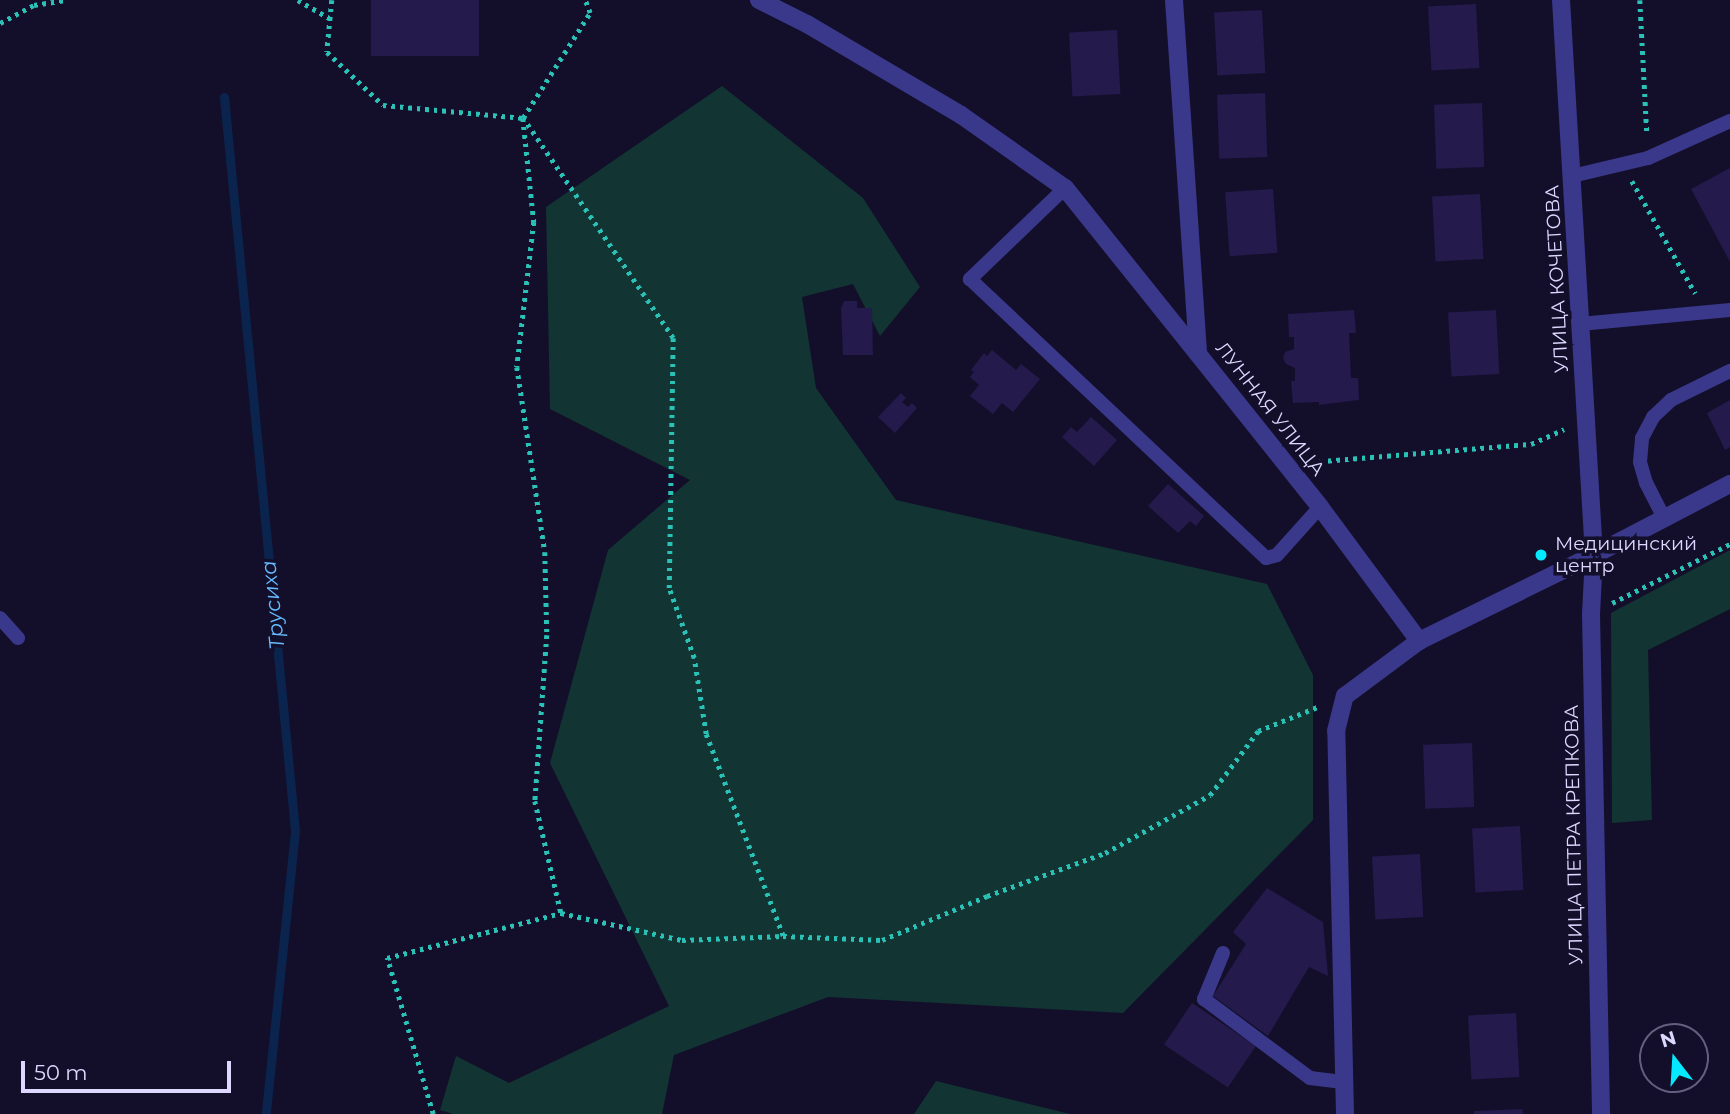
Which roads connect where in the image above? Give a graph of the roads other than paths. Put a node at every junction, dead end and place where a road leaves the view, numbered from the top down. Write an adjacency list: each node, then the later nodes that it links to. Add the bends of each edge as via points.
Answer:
1 (759, 0): 6 (street, via 961,115)
2 (1174, 0): 9 (street, ЛУННАЯ УЛИЦА)
3 (1561, 0): 5 (street, УЛИЦА КОЧЕТОВА)
4 (1730, 121): 5 (lane, via 1648,158)
5 (1572, 176): 8 (street, УЛИЦА КОЧЕТОВА)
6 (1065, 188): 9 (street); 12 (lane, via 970,279 1266,558 1277,555)
7 (1730, 310): 8 (lane)
8 (1580, 324): 14 (street, УЛИЦА КОЧЕТОВА)
9 (1198, 354): 12 (street, ЛУННАЯ УЛИЦА)
10 (1730, 371): 13 (lane, via 1671,400 1653,417 1642,438 1640,462)
11 (1730, 484): 13 (street)
12 (1320, 507): 17 (street, ЛУННАЯ УЛИЦА)
13 (1664, 518): 14 (street)
14 (1594, 555): 17 (street); 21 (street, УЛИЦА ПЕТРА КРЕПКОВА, via 1591,614)
15 (0, 618): 16 (lane)
16 (19, 638)
17 (1419, 641): 19 (street, via 1345,696 1336,731)
18 (1223, 953): 19 (lane, via 1204,999 1310,1079)
19 (1345, 1082): 20 (street)
20 (1345, 1114)
21 (1601, 1114)

